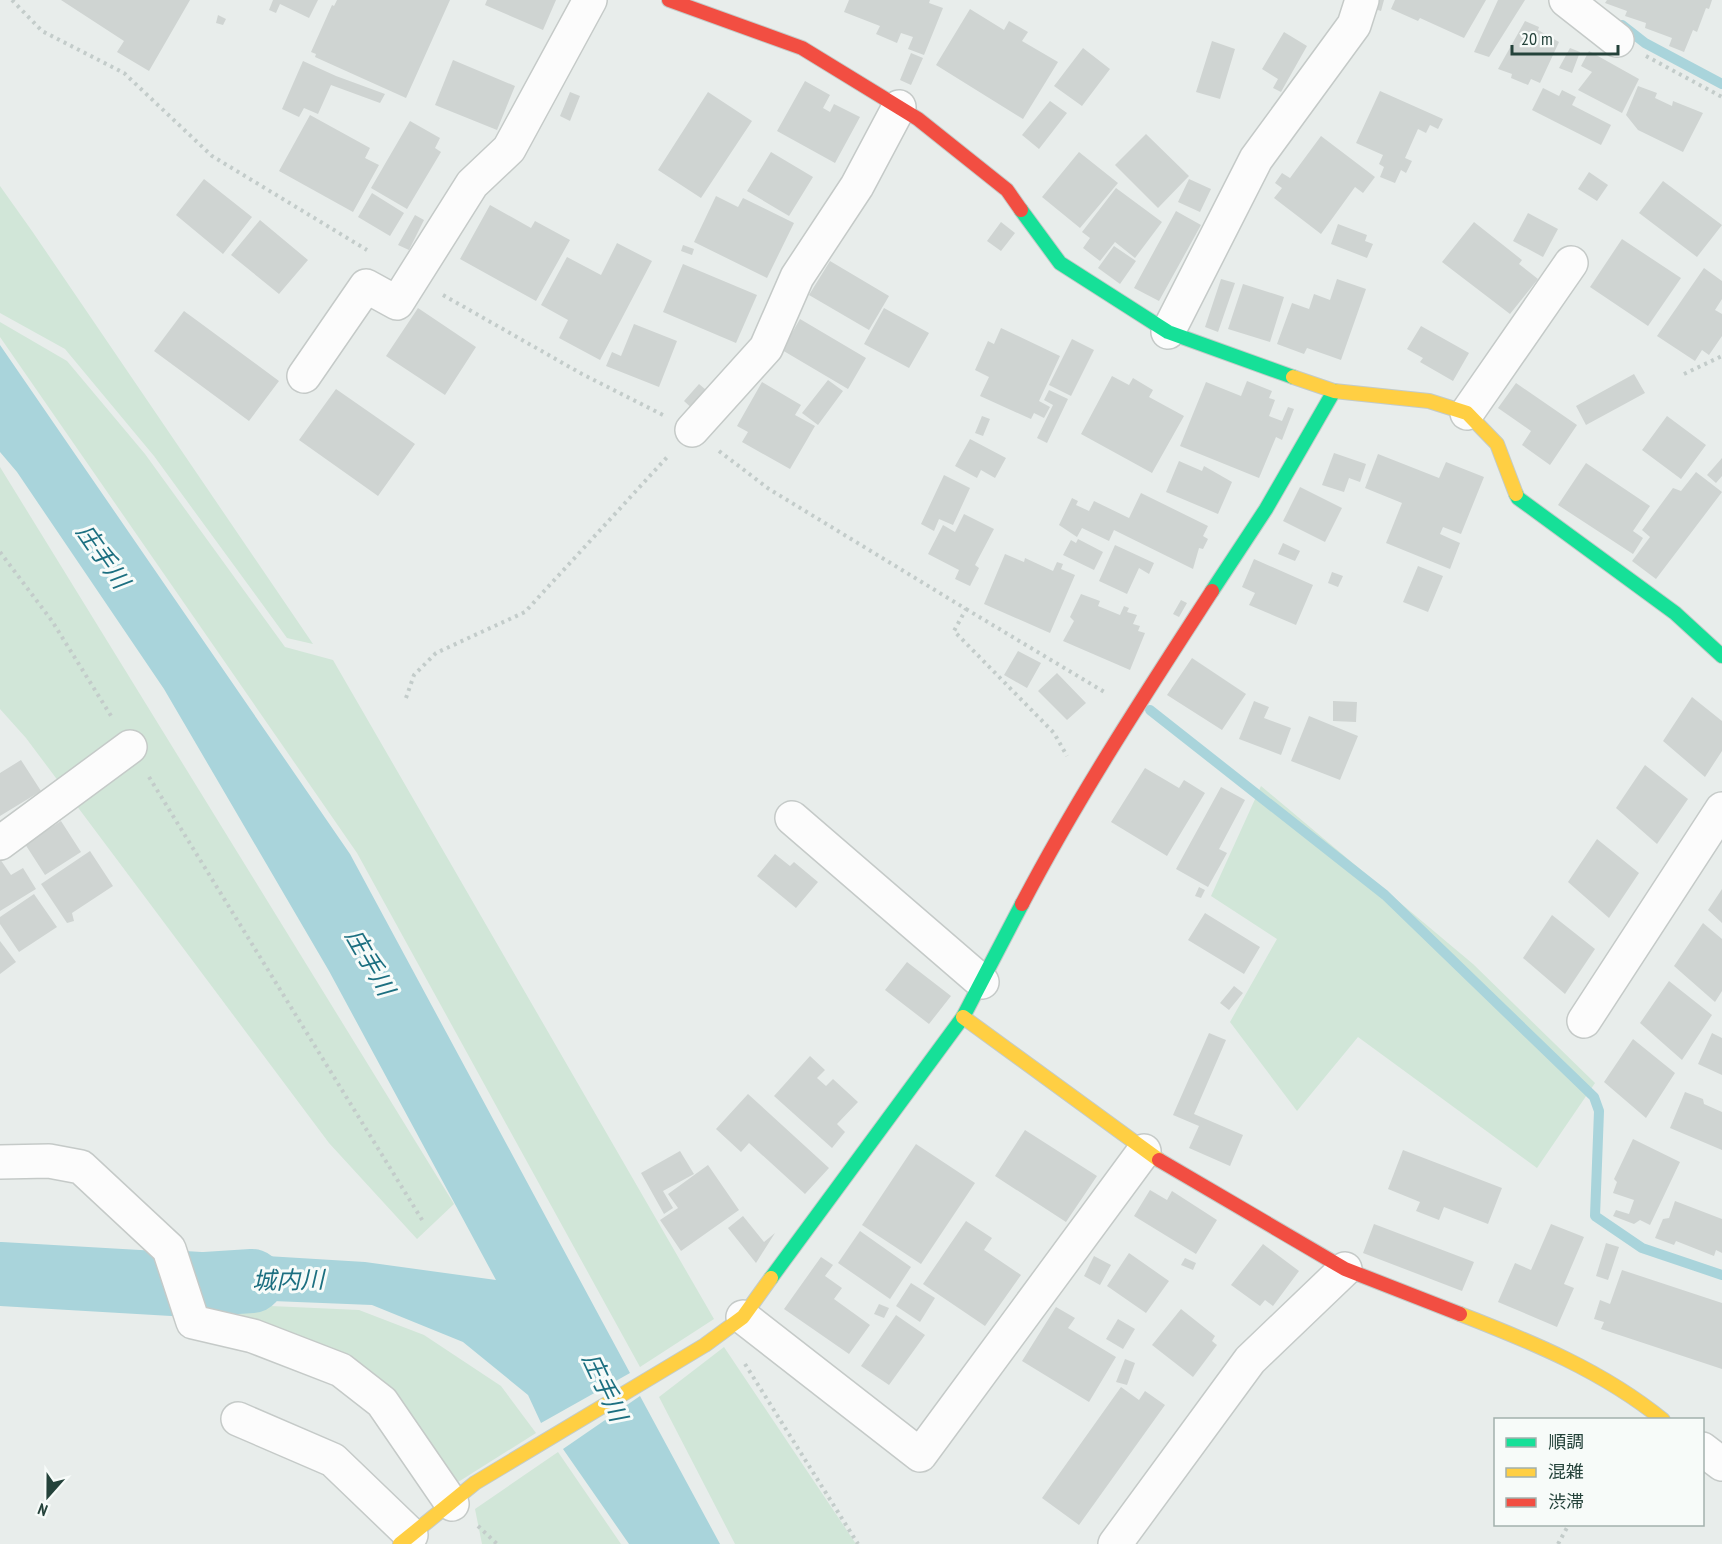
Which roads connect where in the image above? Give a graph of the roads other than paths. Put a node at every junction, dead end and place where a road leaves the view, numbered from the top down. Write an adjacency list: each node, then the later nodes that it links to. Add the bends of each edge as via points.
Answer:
1 (590, 0): 9 (street, via 509,149 472,184 397,303 366,286)
2 (669, 0): 6 (street, via 802,48)
3 (1362, 0): 8 (street, via 1354,25 1256,159)
4 (1566, 0): 5 (street)
5 (1617, 40)
6 (899, 107): 8 (street, via 1007,190 1060,263); 12 (street, via 857,186 797,277 766,348)
7 (1571, 263): 11 (street)
8 (1168, 332): 10 (street)
9 (304, 376)
10 (1334, 391): 11 (street, via 1429,401); 18 (street, via 1266,509 1134,711 1053,845)
11 (1467, 413): 13 (street, via 1497,444 1518,498 1675,613)
12 (692, 430)
13 (1722, 656)
14 (130, 747): 17 (street)
15 (1722, 809): 20 (street)
16 (792, 818): 18 (street)
17 (0, 843)
18 (982, 982): 19 (street)
19 (963, 1017): 21 (street); 24 (street)
20 (1584, 1021)
21 (1144, 1151): 23 (street); 24 (street, via 920,1455)
22 (0, 1162): 29 (street, via 48,1161 81,1167 169,1249 193,1322 253,1336 341,1370 382,1402)
23 (1345, 1269): 25 (street, via 1551,1350); 31 (street, via 1250,1360)
24 (734, 1324): 29 (street)
25 (1662, 1418)
26 (238, 1419): 30 (street, via 333,1460)
27 (1704, 1450): 28 (street)
28 (1722, 1464)
29 (463, 1494): 30 (street)
30 (405, 1540)
31 (1115, 1544)

